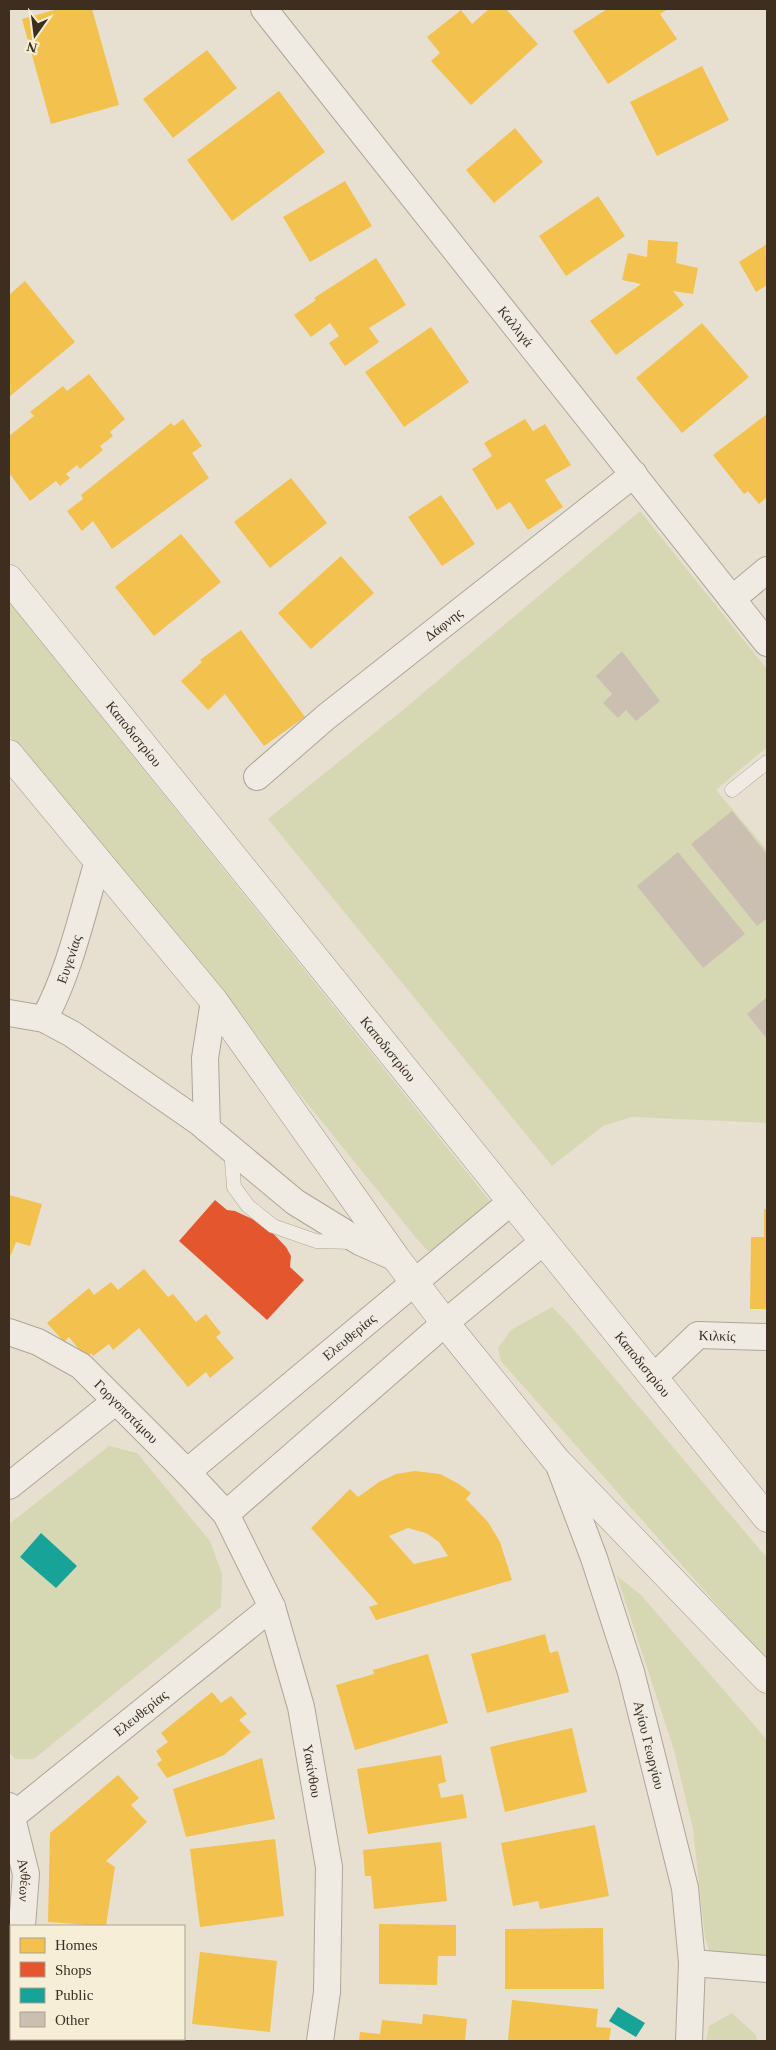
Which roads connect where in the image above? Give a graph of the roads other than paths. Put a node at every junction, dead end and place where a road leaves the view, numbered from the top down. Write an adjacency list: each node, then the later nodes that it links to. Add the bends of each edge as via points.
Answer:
1 (264, 9): 2 (street, Καλλιγά)
2 (634, 474): 5 (street, Καλλιγά); 9 (street, Δάφνης, via 334,711)
3 (767, 570): 5 (street)
4 (9, 578): 16 (main road, Καποδιστρίου)
5 (732, 599): 6 (street, Καλλιγά)
6 (767, 643)
7 (9, 754): 11 (main road)
8 (767, 762): 10 (lane)
9 (256, 777)
10 (732, 790)
11 (98, 861): 12 (main road); 14 (street, Ευγενίας, via 55,999)
12 (214, 1001): 15 (street, via 205,1058); 18 (main road)
13 (9, 1013): 14 (street)
14 (44, 1019): 15 (street, via 72,1034)
15 (207, 1129): 18 (street, via 295,1202 360,1242)
16 (512, 1201): 17 (main road, Καποδιστρίου); 19 (street, Ελευθερίας)
17 (544, 1241): 20 (street); 23 (main road, Καποδιστρίου)
18 (396, 1258): 19 (main road)
19 (415, 1283): 20 (main road); 26 (street, Ελευθερίας)
20 (445, 1323): 25 (main road); 28 (street)
21 (9, 1332): 24 (street, Γοργοποτάμου, via 38,1342 81,1366)
22 (767, 1337): 23 (street, Κιλκίς, via 698,1334)
23 (654, 1377): 29 (main road, Καποδιστρίου)
24 (116, 1400): 26 (street, Γοργοποτάμου); 27 (street)
25 (556, 1460): 31 (main road); 34 (street, Αγίου Γεωργίου, via 594,1558 631,1672 685,1888)
26 (187, 1472): 28 (street, Γοργοποτάμου)
27 (9, 1486)
28 (226, 1514): 30 (street, Υακίνθου)
29 (767, 1518)
30 (272, 1607): 32 (street, Ελευθερίας); 36 (street, Υακίνθου, via 301,1707 329,1867 327,1992)
31 (767, 1679)
32 (10, 1814): 33 (street, Ανθέων, via 26,1874)
33 (22, 1925)
34 (692, 1963): 35 (street); 37 (street, Αγίου Γεωργίου)
35 (767, 1969)
36 (320, 2041)
37 (689, 2041)

